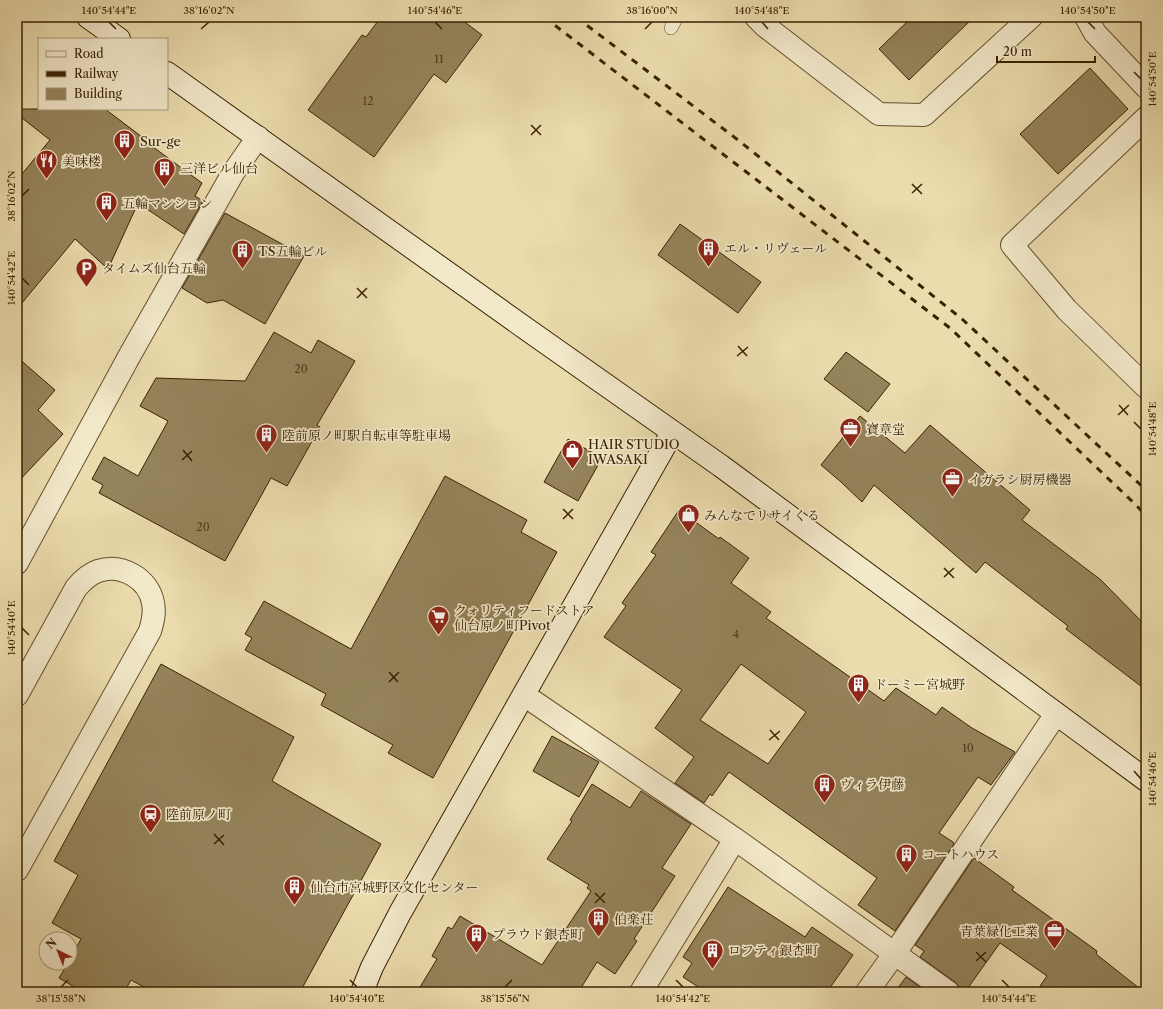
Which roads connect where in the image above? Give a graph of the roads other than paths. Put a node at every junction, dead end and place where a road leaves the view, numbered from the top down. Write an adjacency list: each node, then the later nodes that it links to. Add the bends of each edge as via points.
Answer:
1 (88, 17): 5 (street)
2 (756, 17): 3 (street, via 879,114 924,115)
3 (1031, 17)
4 (1086, 17): 7 (street, via 1095,33)
5 (118, 38)
6 (168, 74): 9 (street)
7 (1146, 87)
8 (1146, 118): 10 (street, via 1012,245 1067,310)
9 (258, 136): 11 (street); 12 (street, via 233,173 131,353)
10 (1146, 387)
11 (672, 432): 14 (street); 15 (street, via 722,466)
12 (17, 563)
13 (17, 695): 18 (street, via 76,588 86,578 98,571 113,569 127,571 139,578 148,589 153,602 154,617 150,631)
14 (524, 695): 17 (street); 20 (street, via 400,913)
15 (1056, 714): 16 (street); 19 (street)
16 (1146, 780)
17 (735, 839): 19 (street); 21 (street)
18 (17, 870)
19 (895, 953): 22 (street); 23 (street)
20 (362, 992)
21 (641, 992)
22 (867, 992)
23 (948, 992)

